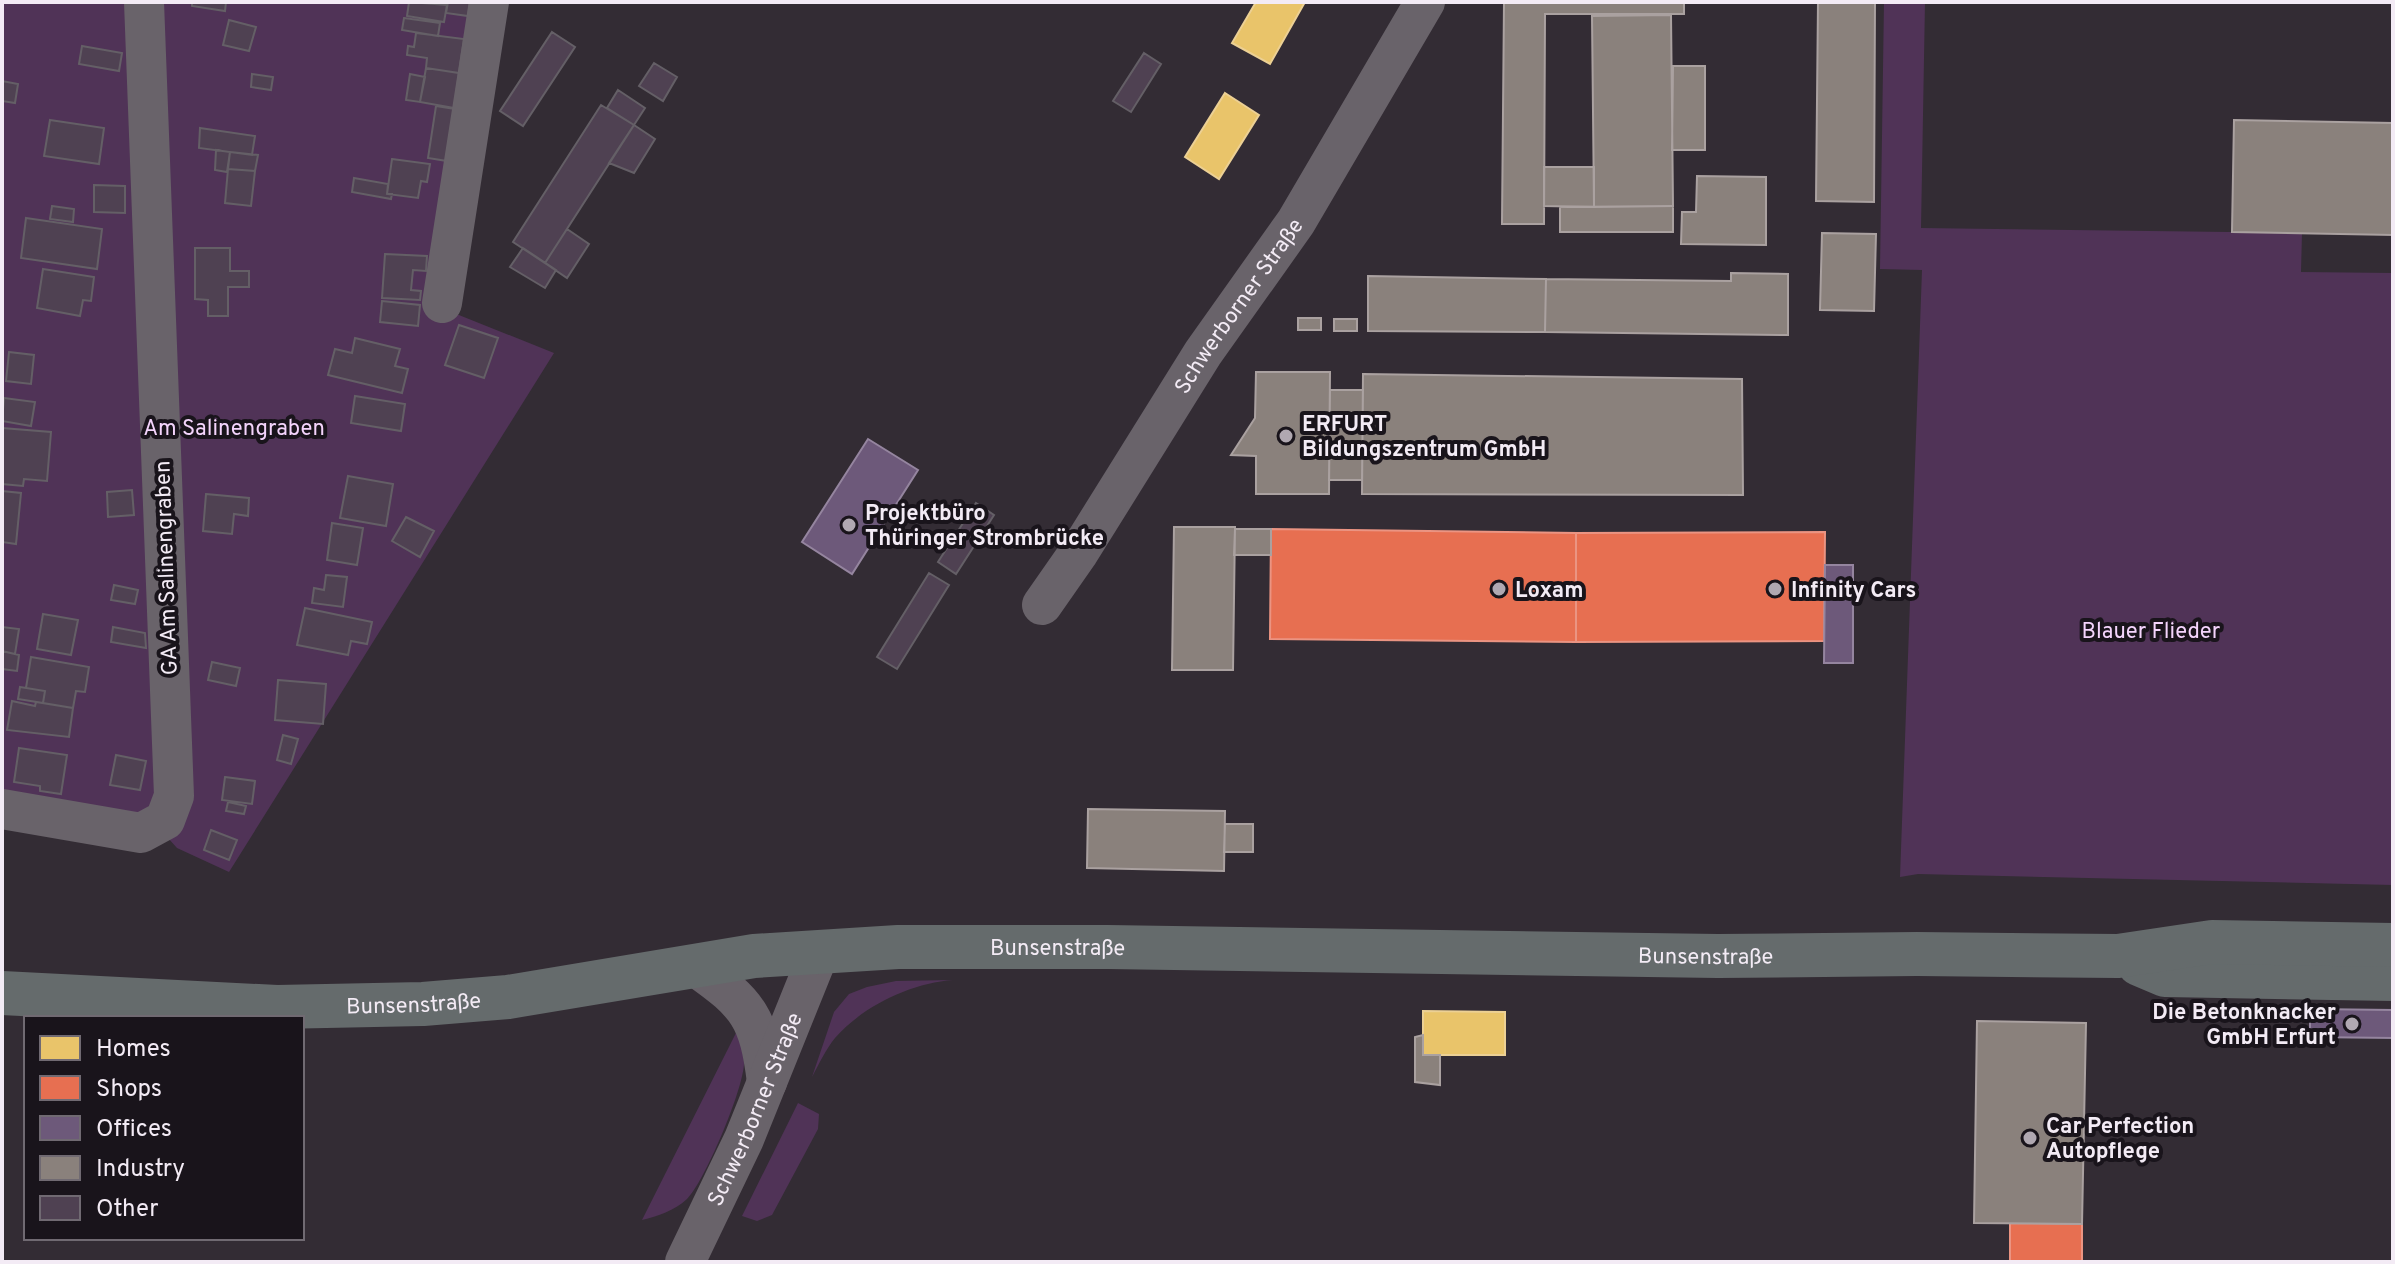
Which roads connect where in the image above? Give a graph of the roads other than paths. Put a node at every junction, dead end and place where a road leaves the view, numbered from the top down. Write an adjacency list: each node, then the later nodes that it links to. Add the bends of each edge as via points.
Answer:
1 (144, 2): 6 (street, GA Am Salinengraben, via 174,796 165,820 141,833)
2 (489, 2): 4 (street)
3 (1425, 2): 5 (street, Schwerborner Straße, via 1296,222 1203,353)
4 (442, 303)
5 (1042, 605)
6 (2, 809)
7 (2393, 945): 9 (main road, Bunsenstraße, via 2212,942)
8 (819, 953): 9 (main road, Bunsenstraße, via 953,946); 10 (main road, Bunsenstraße, via 754,956); 13 (street, Schwerborner Straße)
9 (2118, 956): 11 (main road, Bunsenstraße, via 2165,975)
10 (696, 967): 12 (main road, Bunsenstraße, via 508,997 423,1004 277,1007); 13 (street, via 744,1005 762,1040)
11 (2393, 979)
12 (2, 993)
13 (767, 1082): 14 (street, Schwerborner Straße)
14 (685, 1262)

